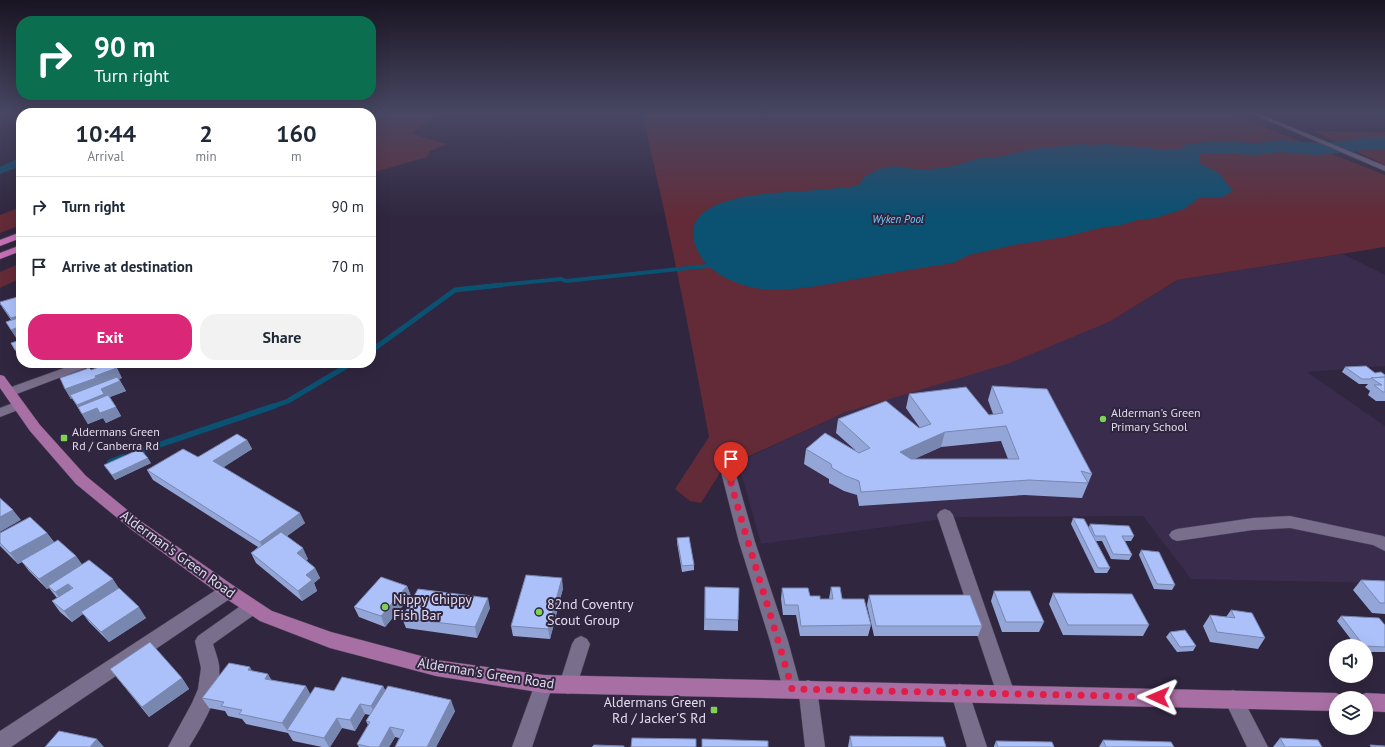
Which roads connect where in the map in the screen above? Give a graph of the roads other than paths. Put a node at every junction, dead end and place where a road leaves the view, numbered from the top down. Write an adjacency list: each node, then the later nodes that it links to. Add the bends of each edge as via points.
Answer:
1 (1338, 149): 2 (street)
2 (1385, 169)
3 (16, 237): 4 (highway)
4 (0, 243)
5 (16, 250): 6 (highway)
6 (0, 256)
7 (75, 368): 9 (street)
8 (0, 379): 9 (main road, Alderman's Green Road)
9 (10, 392): 10 (main road, Alderman's Green Road)
10 (19, 406): 11 (street); 16 (main road, Alderman's Green Road, via 81,480 137,526)
11 (0, 413)
12 (727, 468): 21 (street, via 747,542 779,641)
13 (945, 515): 23 (street)
14 (1177, 536): 15 (street, via 1253,524 1290,522 1370,538)
15 (1385, 545)
16 (228, 592): 17 (main road, Alderman's Green Road); 28 (street)
17 (252, 607): 19 (main road, Alderman's Green Road, via 266,616 330,640 436,668); 29 (street, via 204,641 210,667 206,692)
18 (581, 644): 20 (street)
19 (544, 684): 20 (main road, Alderman's Green Road); 30 (street)
20 (568, 685): 21 (main road, Alderman's Green Road)
21 (800, 689): 22 (main road, Alderman's Green Road); 31 (street)
22 (960, 693): 23 (main road, Alderman's Green Road); 32 (street)
23 (1006, 694): 24 (main road, Alderman's Green Road)
24 (1233, 699): 25 (main road, Alderman's Green Road); 33 (street)
25 (1329, 702)
26 (1373, 702): 27 (main road)
27 (1385, 703)
28 (0, 743)
29 (178, 747)
30 (522, 747)
31 (815, 747)
32 (977, 747)
33 (1258, 747)

